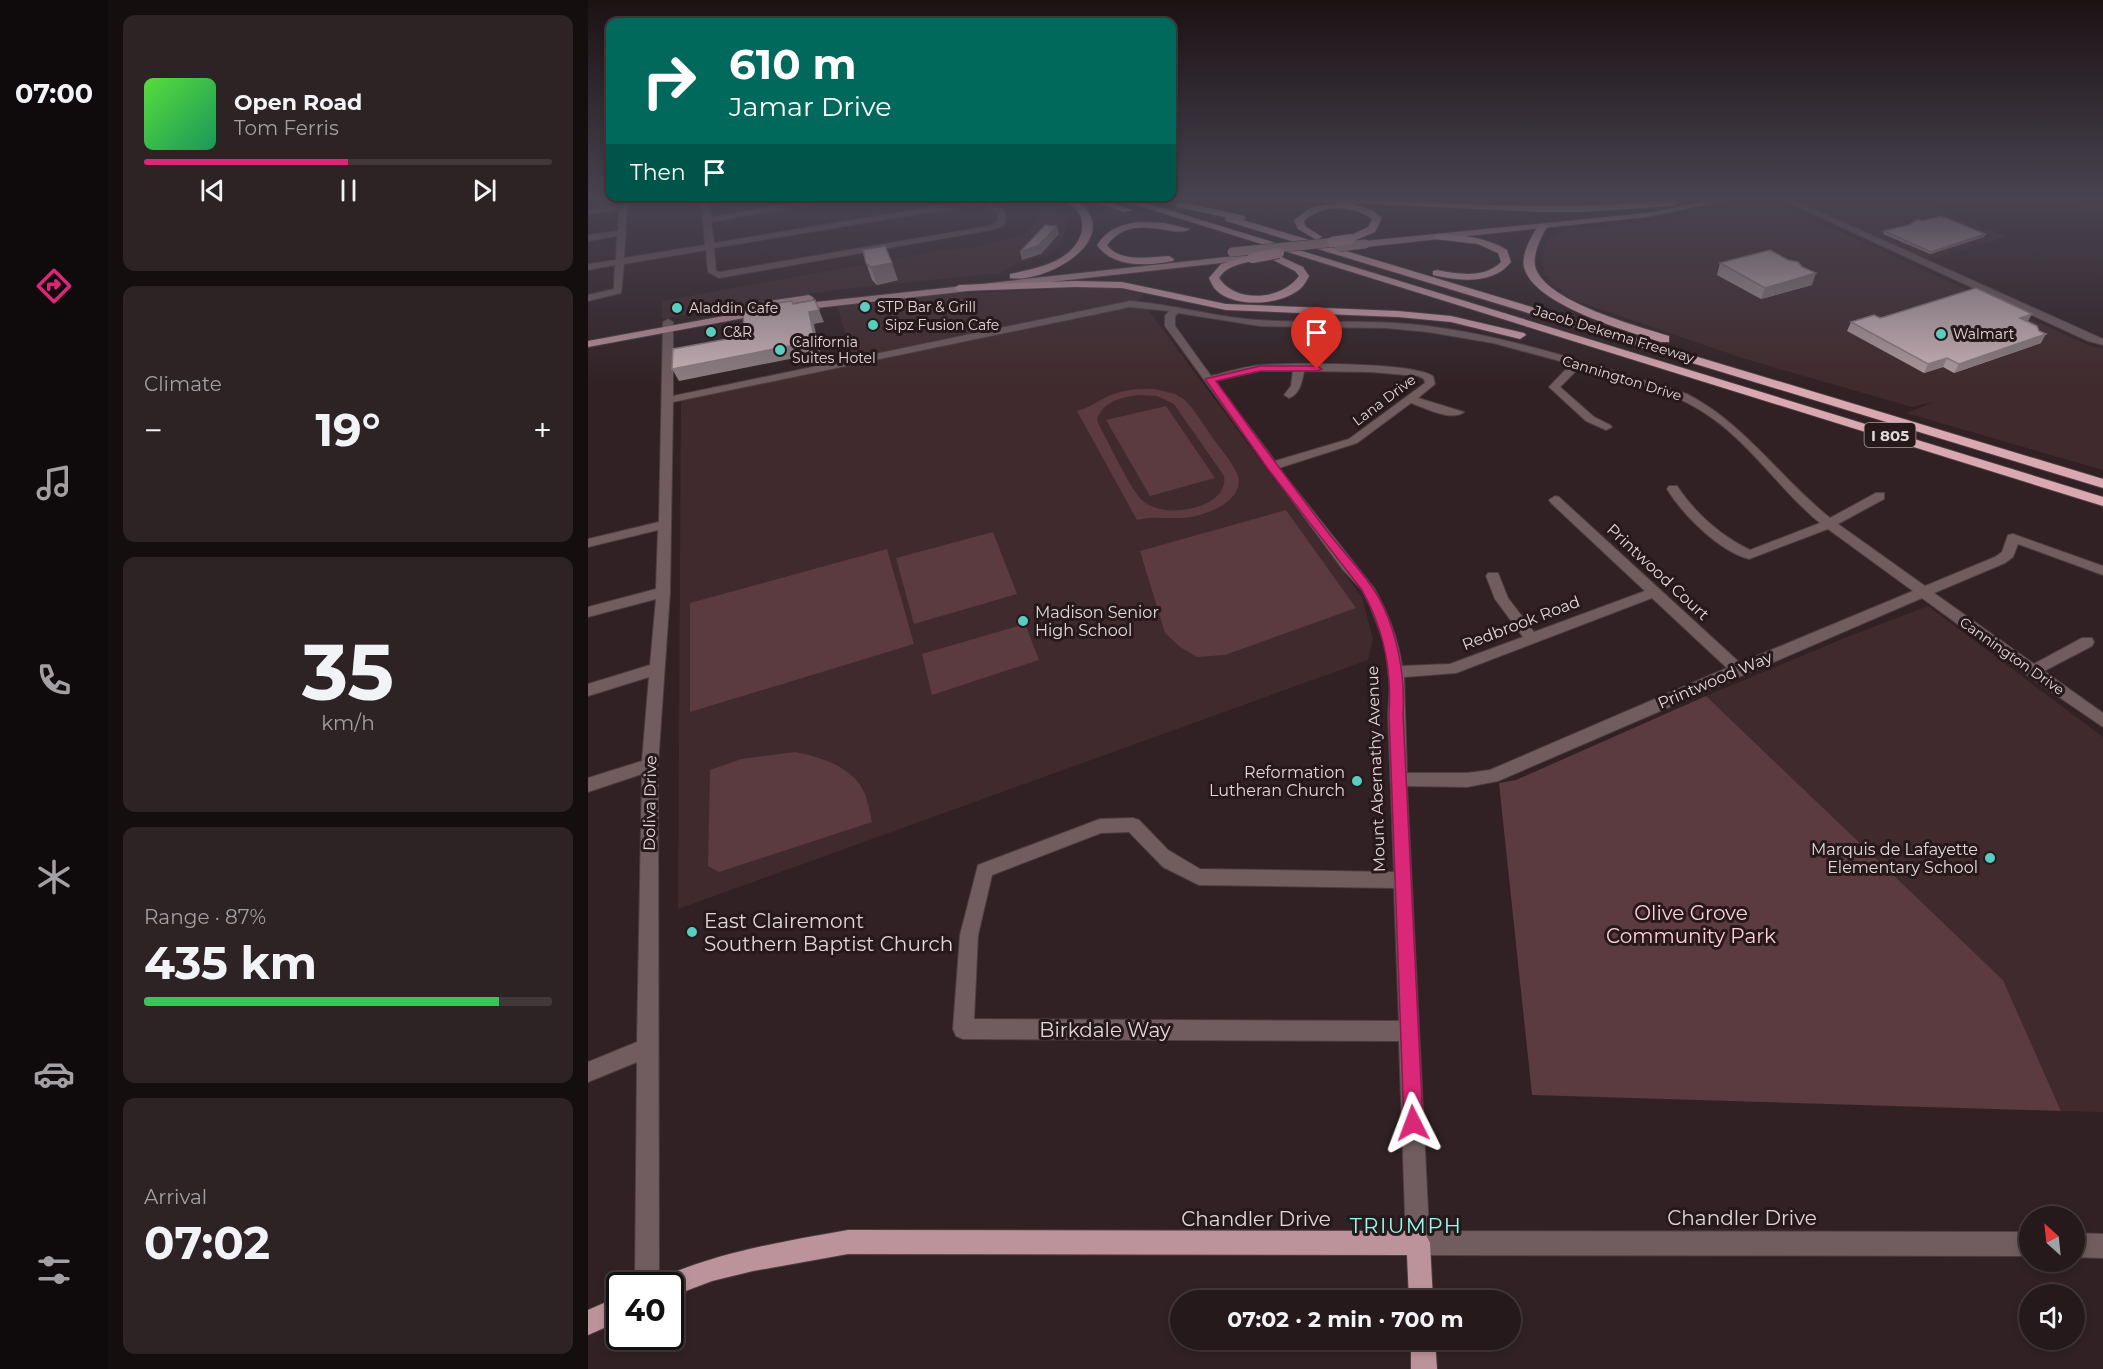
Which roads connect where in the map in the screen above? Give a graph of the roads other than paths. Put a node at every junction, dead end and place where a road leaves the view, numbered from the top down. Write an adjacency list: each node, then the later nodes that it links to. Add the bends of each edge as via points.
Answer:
1 (621, 261): 16 (street); 22 (street, via 616,292)
2 (711, 261): 3 (street, via 715,275)
3 (795, 261)
4 (1062, 261): 18 (highway)
5 (1152, 261): 18 (main road)
6 (1221, 261): 19 (main road)
7 (1239, 261): 8 (highway, via 1217,272 1214,278 1221,290 1231,295 1256,298 1285,294 1301,284 1304,276)
8 (1286, 261)
9 (1295, 261): 24 (highway, via 1376,286)
10 (1322, 261): 24 (highway, Jacob Dekema Freeway / I 805)
11 (1366, 261): 38 (highway, Jacob Dekema Freeway / I 805)
12 (1395, 261): 17 (highway)
13 (1506, 261): 17 (highway, via 1498,270 1482,275 1453,276)
14 (1532, 261): 29 (highway, via 1530,269 1536,279 1555,296 1579,309)
15 (1919, 261): 20 (street)
16 (588, 267)
17 (1418, 268): 29 (highway)
18 (1014, 276): 25 (main road, via 774,303)
19 (959, 288): 25 (main road); 30 (highway, via 1122,285 1226,307 1450,319 1591,353)
20 (1979, 288): 21 (street); 27 (street)
21 (1961, 294)
22 (588, 298)
23 (1176, 309): 31 (street, Cannington Drive, via 1259,323 1426,328 1517,346); 33 (street, Mount Abernathy Avenue, via 1170,316 1170,326); 36 (street, Cannington Drive, via 1116,306)
24 (1499, 316): 30 (highway, Jacob Dekema Freeway / I 805)
25 (667, 326): 26 (main road); 28 (main road); 36 (street, Doliva Drive)
26 (588, 337)
27 (2103, 342)
28 (588, 344)
29 (1692, 349): 38 (highway)
30 (1610, 351): 45 (highway, Jacob Dekema Freeway / I 805)
31 (1577, 364): 39 (street, via 1554,387 1590,419); 47 (street, Cannington Drive, via 1699,403 1727,422 1802,502)
32 (1299, 369): 33 (street, via 1260,368); 34 (street, via 1296,386); 35 (street, Lana Drive, via 1371,369 1429,378 1430,384)
33 (1210, 379): 40 (street, Mount Abernathy Avenue)
34 (1289, 395)
35 (1410, 399): 37 (street); 40 (street, Lana Drive, via 1353,441)
36 (669, 400): 46 (street, Doliva Drive)
37 (1459, 412)
38 (1874, 414): 41 (highway, Jacob Dekema Freeway / I 805)
39 (1606, 427)
40 (1272, 466): 60 (street, Mount Abernathy Avenue, via 1377,606 1392,645)
41 (2103, 484)
42 (1674, 489): 47 (street, via 1679,501 1736,550 1749,555)
43 (1880, 496): 47 (street)
44 (1555, 500): 52 (street, Printwood Court)
45 (2103, 502)
46 (665, 524): 48 (street); 51 (street, Doliva Drive)
47 (1829, 524): 53 (street, Cannington Drive)
48 (588, 543)
49 (2103, 571): 53 (street, Printwood Way, via 2013,538 2008,554 2000,560)
50 (1493, 576): 55 (street, via 1502,599)
51 (663, 592): 54 (street); 57 (street, Doliva Drive)
52 (1655, 592): 55 (street, Redbrook Road); 58 (street, Printwood Court)
53 (1923, 593): 58 (street, Printwood Way); 59 (street, Cannington Drive)
54 (588, 612)
55 (1532, 639): 60 (street, Redbrook Road, via 1451,669)
56 (2087, 642): 59 (street)
57 (657, 669): 61 (street); 63 (street, Doliva Drive)
58 (1738, 670): 64 (street, Printwood Way, via 1492,776 1467,780)
59 (2032, 671): 62 (street, Cannington Drive)
60 (1396, 672): 64 (street, Mount Abernathy Avenue)
61 (588, 690)
62 (2103, 721)
63 (651, 765): 65 (street); 68 (street, Doliva Drive)
64 (1399, 779): 66 (street, Mount Abernathy Avenue)
65 (588, 785)
66 (1403, 880): 67 (street, Mount Abernathy Avenue); 67 (street, Birkdale Way, via 1199,877 1176,868 1133,825 1100,826 984,870 969,935 963,1029)
67 (1409, 1031): 70 (street, Mount Abernathy Avenue)
68 (647, 1048): 69 (street); 74 (street, Doliva Drive)
69 (588, 1072)
70 (1418, 1243): 71 (street, Chandler Drive); 75 (main road, Chandler Drive, via 848,1242 753,1259); 76 (main road, Mount Abernathy Avenue)
71 (2019, 1244)
72 (2085, 1245): 73 (street)
73 (2103, 1246)
74 (647, 1272)
75 (684, 1280)
76 (1420, 1290)
77 (606, 1315): 78 (main road)
78 (588, 1323)
79 (1423, 1350): 80 (main road)
80 (1424, 1369)

